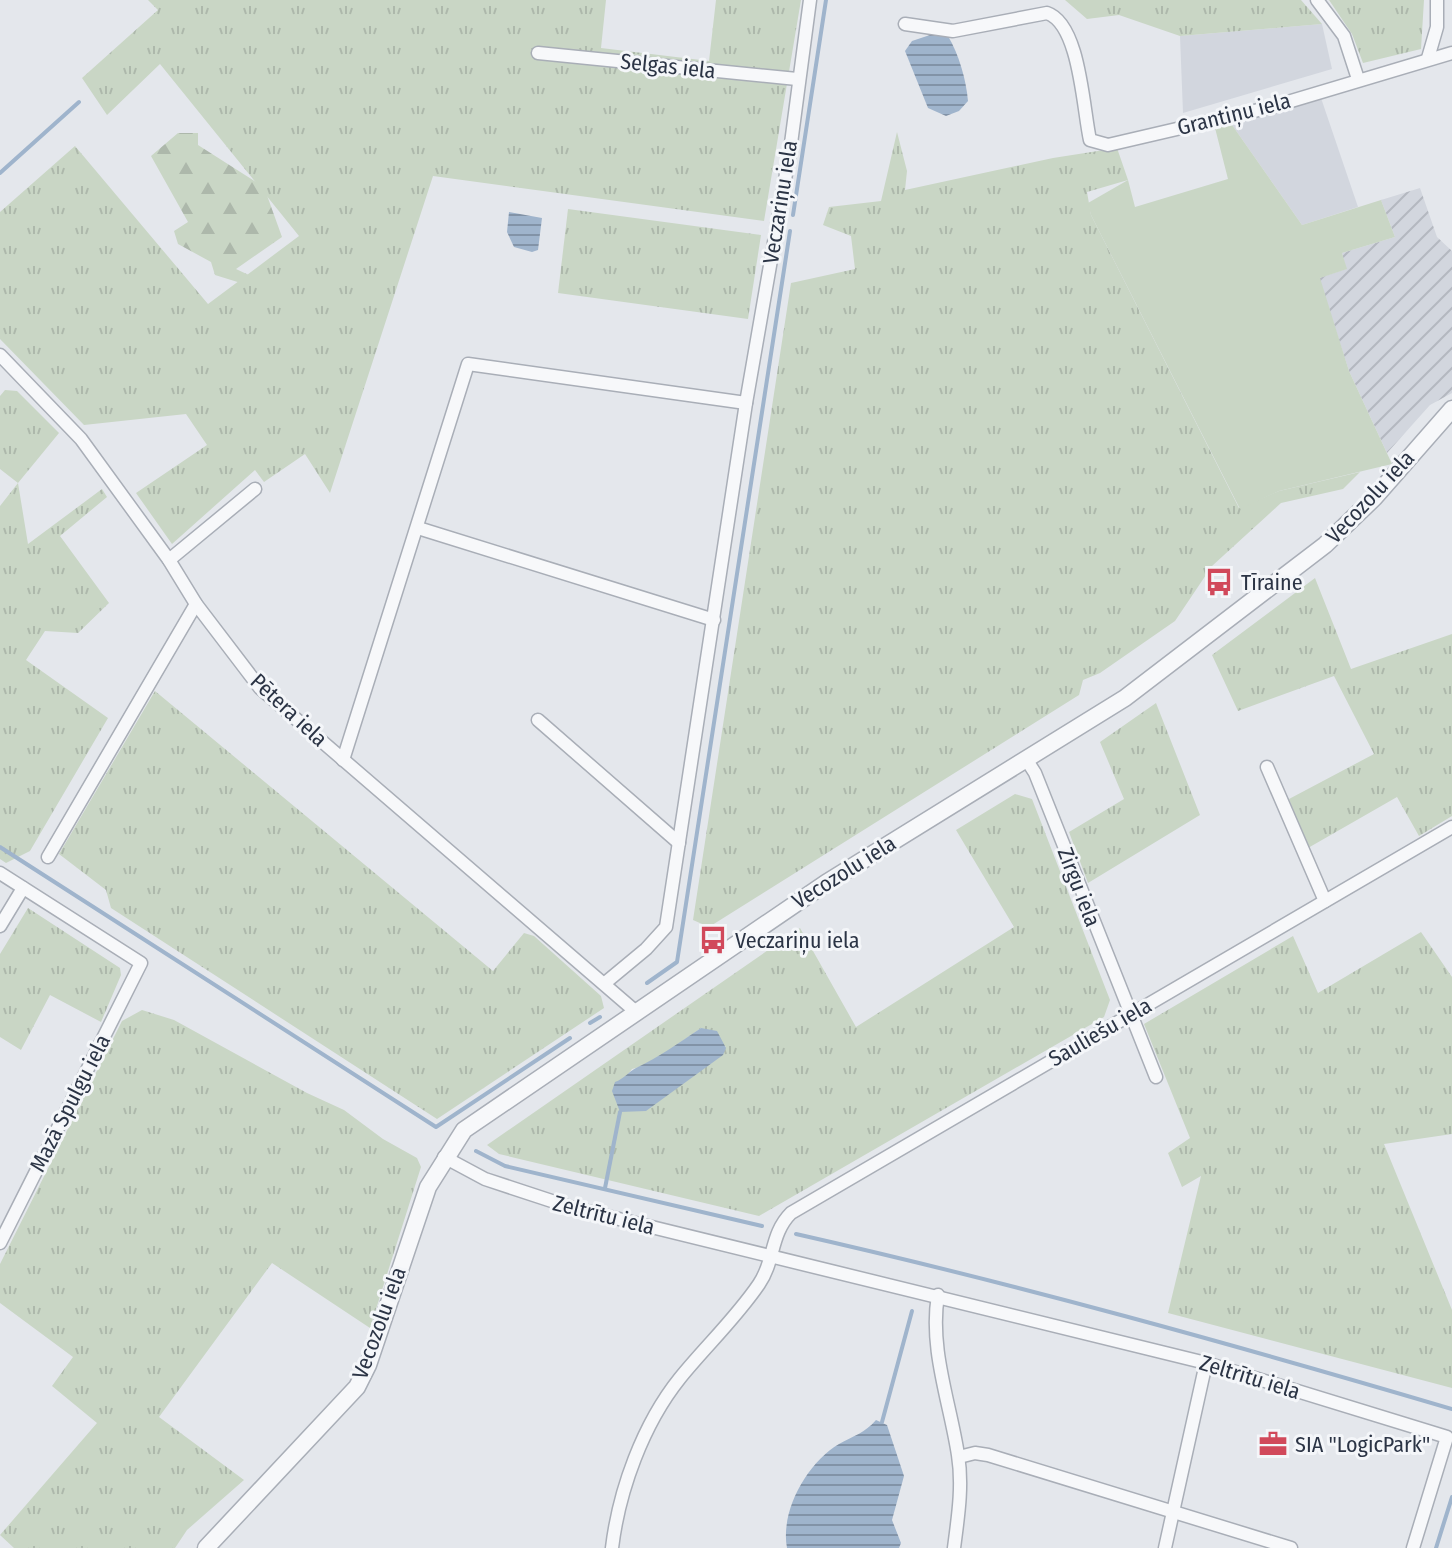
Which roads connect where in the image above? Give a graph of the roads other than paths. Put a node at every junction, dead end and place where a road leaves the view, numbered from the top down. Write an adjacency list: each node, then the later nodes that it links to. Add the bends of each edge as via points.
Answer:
1 (810, 0): 9 (street, Veczariņu iela)
2 (1317, 0): 10 (street, via 1344,36)
3 (1437, 0): 8 (street, via 1437,27)
4 (1047, 7): 5 (street, via 953,31); 10 (street, Grantiņu iela, via 1071,38 1090,140 1108,145 1271,107)
5 (905, 24)
6 (538, 53): 9 (street, Selgas iela)
7 (1452, 53): 8 (street, Grantiņu iela)
8 (1428, 58): 10 (street, Grantiņu iela)
9 (797, 79): 12 (street, Veczariņu iela, via 790,151)
10 (1358, 79)
11 (3, 364): 16 (street, Pētera iela, via 81,439)
12 (746, 403): 15 (street, via 468,364); 18 (street, Veczariņu iela)
13 (1452, 409): 20 (street, Vecozolu iela, via 1325,545 1125,698)
14 (255, 489): 16 (street)
15 (418, 528): 18 (street); 21 (street)
16 (169, 560): 17 (street, Pētera iela)
17 (196, 604): 21 (street, Pētera iela, via 260,688); 25 (street)
18 (714, 620): 24 (street, Veczariņu iela)
19 (538, 720): 24 (street)
20 (1026, 759): 31 (street, Vecozolu iela, via 815,890); 32 (street, Zirgu iela)
21 (343, 760): 30 (street, Pētera iela)
22 (1267, 767): 28 (street)
23 (1452, 827): 28 (street, Sauliešu iela)
24 (679, 843): 30 (street, Veczariņu iela, via 666,927)
25 (48, 857)
26 (0, 873): 27 (street)
27 (23, 888): 29 (street); 35 (street, Mazā Spulgu iela, via 141,963)
28 (1325, 901): 32 (street, Sauliešu iela)
29 (0, 926)
30 (605, 983): 31 (street, Pētera iela)
31 (635, 1011): 34 (street, Vecozolu iela, via 464,1130)
32 (1131, 1016): 33 (street, Zirgu iela); 36 (street, Sauliešu iela, via 806,1202 781,1223)
33 (1156, 1077)
34 (444, 1157): 36 (street, Zeltrītu iela, via 534,1197); 41 (street, Vecozolu iela, via 424,1198 357,1387)
35 (0, 1243)
36 (770, 1256): 37 (street, Zeltrītu iela); 42 (street, via 758,1286 677,1382 659,1413 631,1469)
37 (938, 1295): 38 (street, Zeltrītu iela); 39 (street, via 935,1331)
38 (1206, 1363): 40 (street); 46 (street, Zeltrītu iela, via 1447,1437)
39 (959, 1457): 40 (street, via 988,1455); 43 (street)
40 (1173, 1513): 44 (street); 45 (street)
41 (206, 1548)
42 (612, 1548)
43 (954, 1548)
44 (1165, 1548)
45 (1291, 1548)
46 (1413, 1548)

